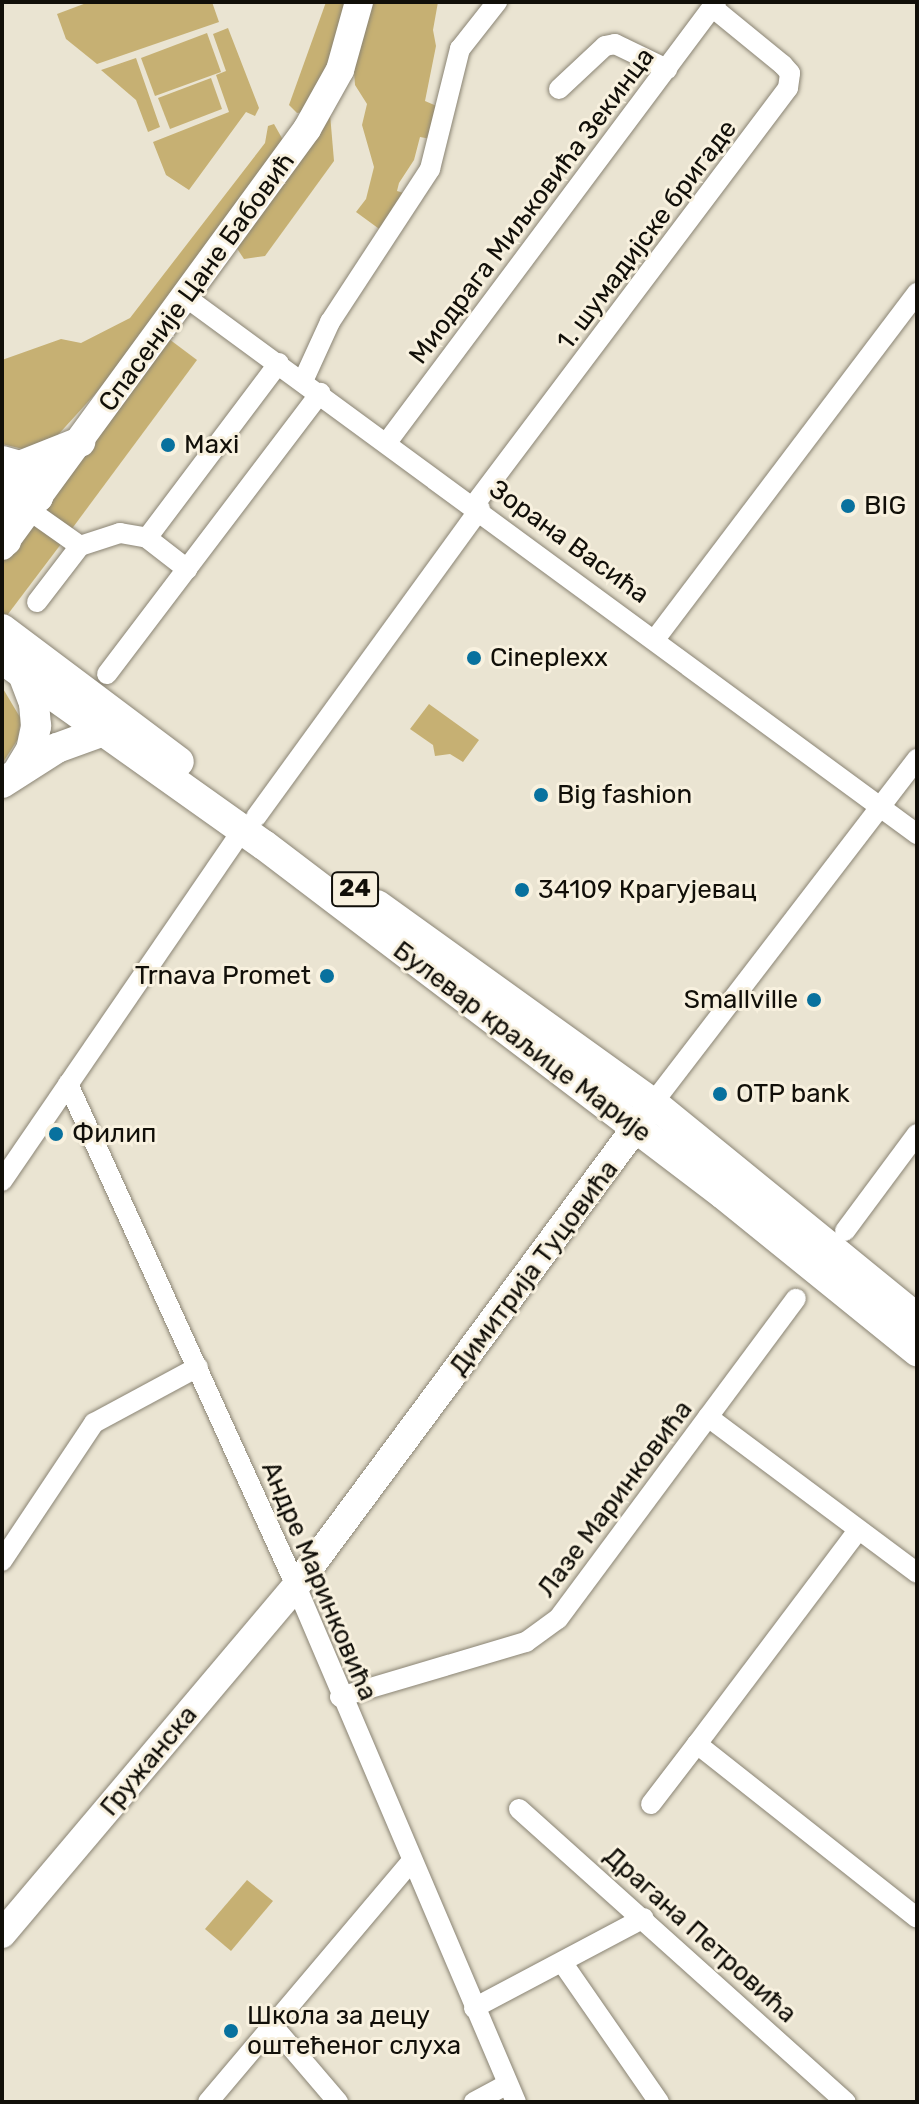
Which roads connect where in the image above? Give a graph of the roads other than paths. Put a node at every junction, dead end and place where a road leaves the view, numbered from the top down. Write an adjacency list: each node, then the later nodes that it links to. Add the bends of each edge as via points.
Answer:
1 (359, 2): 8 (street, Спасеније Цане Бабовић, via 327,98)
2 (497, 2): 11 (street, via 460,49 430,169 330,322)
3 (690, 2): 4 (street, 1. шумадијске бригаде)
4 (712, 8): 5 (street, Миодрага Миљковића Зекинца); 15 (street, 1. шумадијске бригаде, via 783,65 790,73 788,88)
5 (667, 69): 6 (street, via 615,44 605,46); 12 (street, Миодрага Миљковића Зекинца)
6 (559, 89)
7 (917, 293): 9 (street)
8 (187, 298): 10 (street, Зорана Васића); 13 (street, Спасеније Цане Бабовић)
9 (910, 319): 21 (street)
10 (279, 363): 11 (street, Зорана Васића); 16 (street)
11 (312, 387): 12 (street, Зорана Васића); 19 (street)
12 (388, 441): 15 (street, Зорана Васића)
13 (80, 442): 14 (main road)
14 (16, 485): 17 (main road); 18 (street)
15 (477, 507): 21 (street, Зорана Васића); 28 (street, 1. шумадијске бригаде)
16 (147, 538): 18 (street, via 120,533); 19 (street)
17 (4, 543)
18 (80, 546): 20 (street)
19 (187, 569): 23 (street)
20 (37, 602)
21 (656, 638): 27 (street, Зорана Васића)
22 (8, 648): 24 (main road, Булевар краљице Марије / 24); 26 (main road, via 34,703 36,726 31,750); 28 (main road, Булевар краљице Марије / 24)
23 (107, 674)
24 (101, 732): 26 (main road, via 57,748); 28 (main road, Булевар краљице Марије / 24)
25 (917, 759): 27 (street, Димитрија Туцовића)
26 (8, 781)
27 (881, 807): 29 (street, Зорана Васића); 31 (street, Димитрија Туцовића)
28 (249, 824): 30 (street, 1. шумадијске бригаде); 31 (main road, Булевар краљице Марије / 24); 32 (main road, Булевар краљице Марије / 24)
29 (917, 834)
30 (68, 1084): 34 (street, 1. шумадијске бригаде); 39 (street, Андре Маринковића)
31 (653, 1103): 32 (street, Димитрија Туцовића); 37 (main road, Булевар краљице Марије / 24)
32 (637, 1130): 38 (main road, Булевар краљице Марије / 24); 44 (street, Димитрија Туцовића)
33 (917, 1134): 35 (street)
34 (2, 1181)
35 (845, 1231)
36 (796, 1299): 40 (street, Лазе Маринковића)
37 (917, 1318)
38 (917, 1351)
39 (198, 1367): 42 (street, via 94,1423); 44 (street, Андре Маринковића)
40 (708, 1417): 41 (street); 45 (street, Лазе Маринковића, via 558,1619 542,1633)
41 (858, 1530): 43 (street); 46 (street)
42 (2, 1561)
43 (917, 1573)
44 (296, 1586): 45 (street, Андре Маринковића); 52 (street, Гружанска)
45 (340, 1697): 49 (street, Андре Маринковића)
46 (697, 1744): 47 (street); 51 (street)
47 (651, 1804)
48 (519, 1809): 50 (street, Драгана Петровића)
49 (412, 1861): 54 (street, Андре Маринковића); 55 (street)
50 (644, 1918): 53 (street); 61 (street, Драгана Петровића)
51 (917, 1918)
52 (2, 1934)
53 (564, 1965): 54 (street); 60 (street)
54 (474, 2008): 56 (street, Андре Маринковића)
55 (273, 2026): 57 (street); 58 (street)
56 (512, 2093): 59 (street)
57 (208, 2102)
58 (338, 2102)
59 (474, 2102)
60 (659, 2102)
61 (846, 2102)

